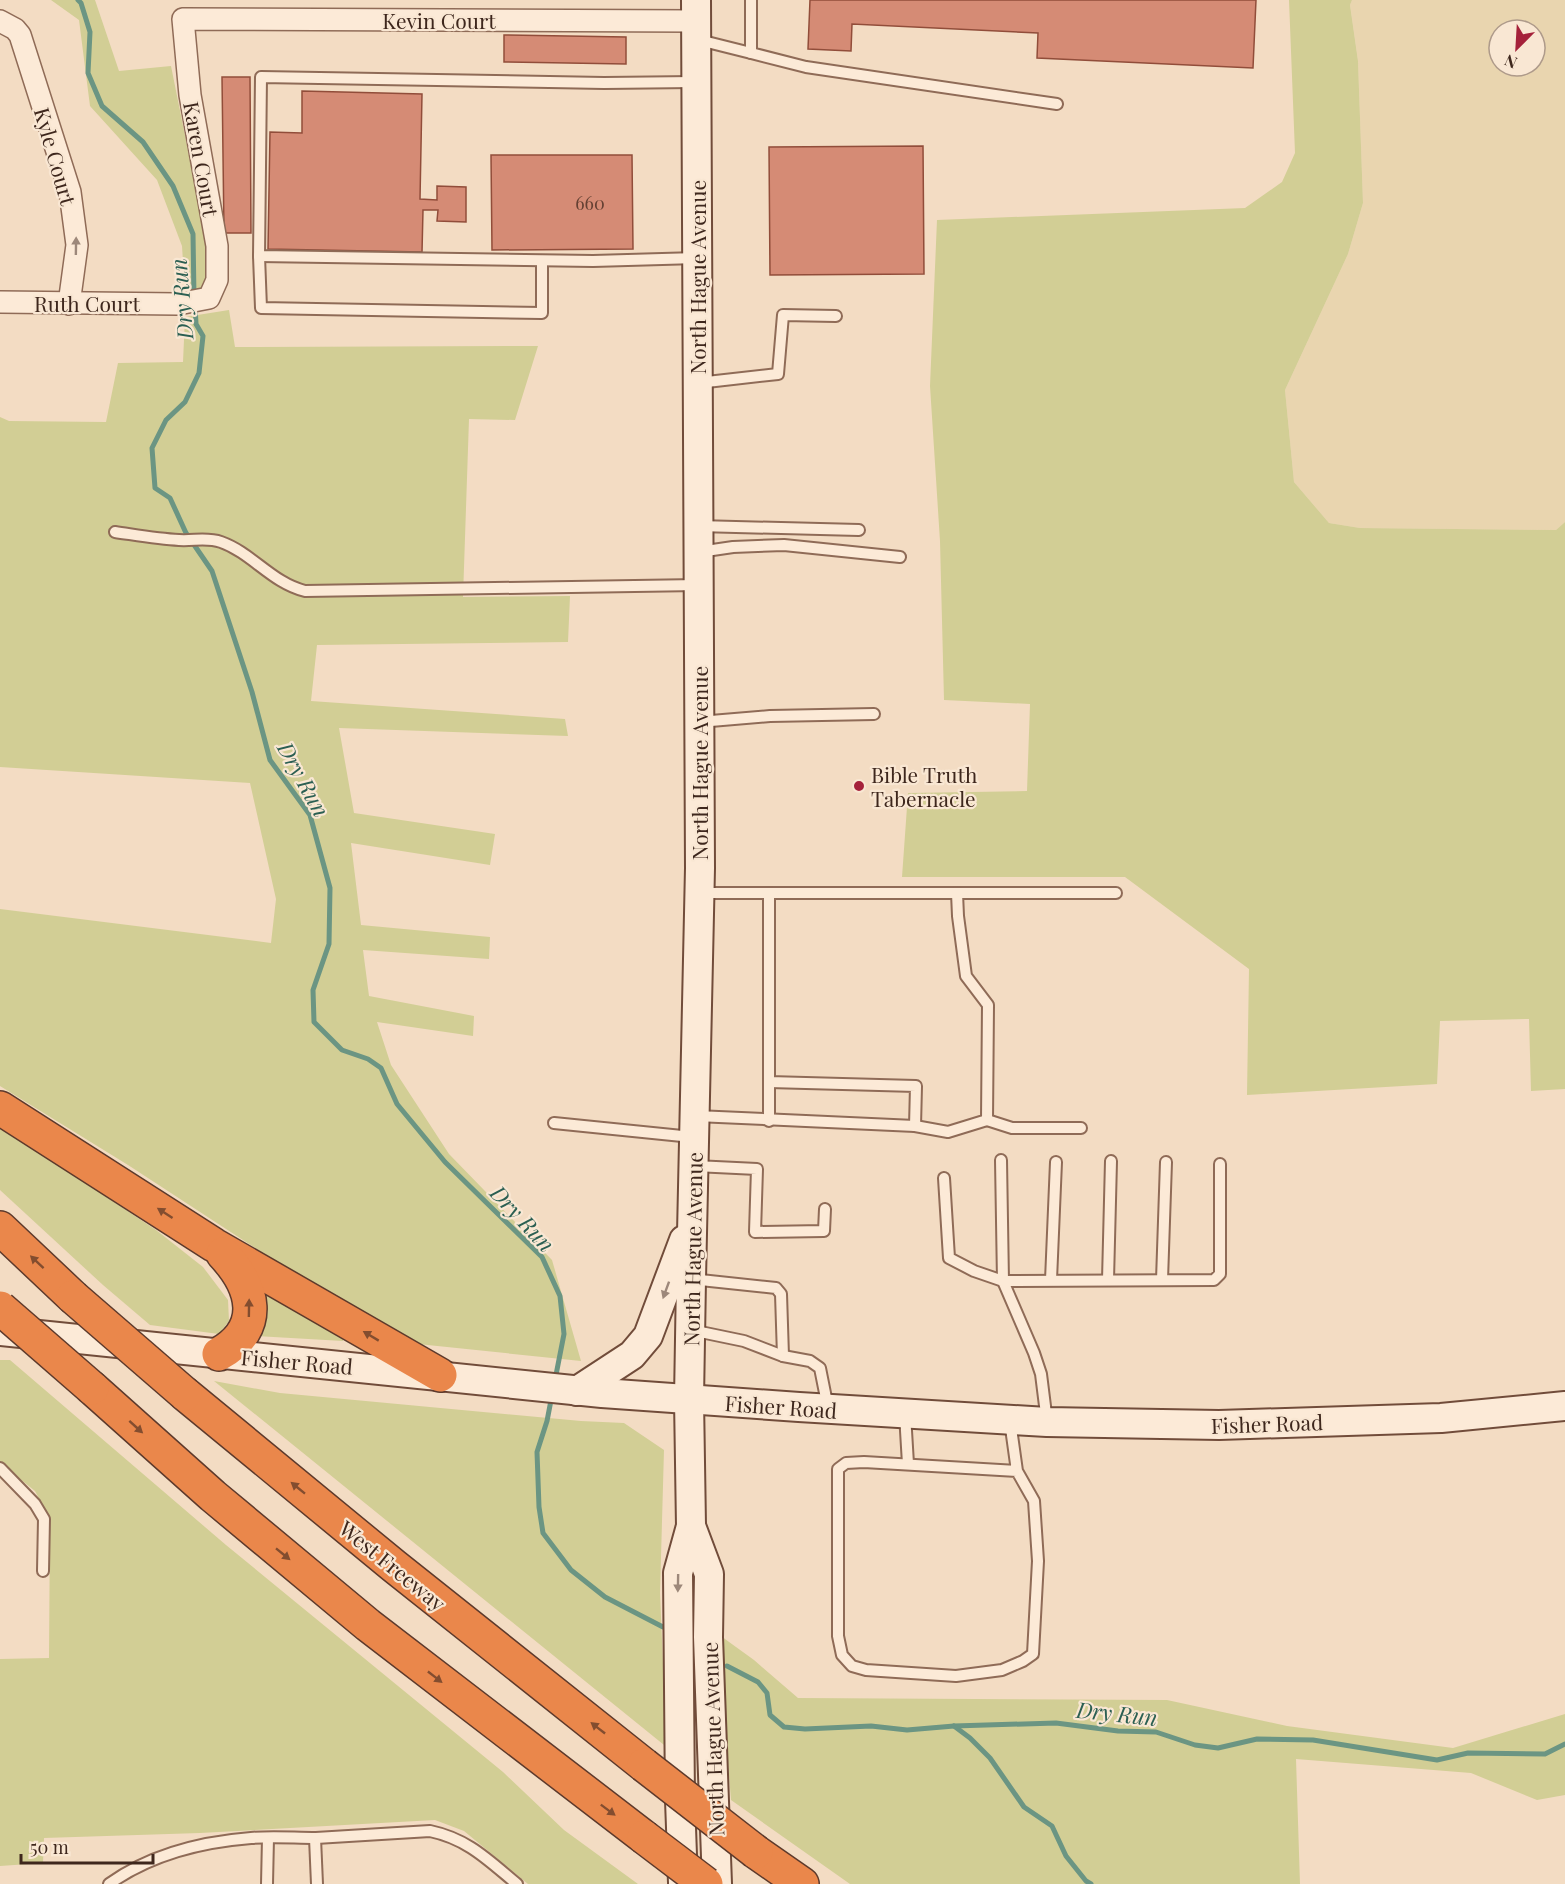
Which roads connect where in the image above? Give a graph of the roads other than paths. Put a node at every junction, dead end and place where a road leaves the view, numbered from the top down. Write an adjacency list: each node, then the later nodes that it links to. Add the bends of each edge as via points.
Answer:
1 (751, 0): 5 (lane)
2 (183, 19): 3 (street, Kevin Court); 11 (street, Karen Court, via 190,94 217,246 217,280)
3 (696, 20): 5 (lane); 6 (main road, North Hague Avenue)
4 (0, 21): 13 (street, Kyle Court, one-way to 4, via 77,245 70,192 20,35)
5 (751, 53): 7 (lane, via 806,67)
6 (696, 82): 8 (lane, via 261,77); 9 (main road, North Hague Avenue)
7 (1057, 104)
8 (259, 256): 10 (lane); 10 (lane, via 261,308 296,309 542,313)
9 (697, 258): 10 (lane); 15 (main road, North Hague Avenue)
10 (542, 261)
11 (209, 298): 13 (street, Ruth Court, via 178,304)
12 (0, 303): 13 (street, Ruth Court)
13 (69, 304)
14 (836, 316): 15 (lane, via 783,315 778,374)
15 (698, 383): 18 (main road, North Hague Avenue)
16 (859, 530): 18 (lane)
17 (115, 532): 20 (lane, via 220,542 279,580 305,591)
18 (698, 539): 19 (lane, via 733,547 784,546); 20 (main road, North Hague Avenue)
19 (900, 557)
20 (698, 585): 22 (main road, North Hague Avenue)
21 (874, 714): 22 (lane)
22 (699, 722): 23 (main road, North Hague Avenue)
23 (699, 893): 24 (lane); 33 (main road, North Hague Avenue)
24 (769, 893): 25 (lane); 27 (lane)
25 (957, 893): 26 (lane); 29 (lane, via 966,976 987,1005)
26 (1116, 893)
27 (769, 1082): 30 (lane); 32 (lane, via 916,1086)
28 (0, 1108): 45 (highway, one-way to 28)
29 (987, 1120): 32 (lane, via 948,1132); 34 (lane, via 1011,1128)
30 (769, 1121): 32 (lane); 33 (lane)
31 (554, 1123): 33 (lane)
32 (915, 1126)
33 (695, 1127): 40 (main road, North Hague Avenue)
34 (1081, 1128)
35 (1001, 1160): 49 (lane)
36 (1111, 1161): 47 (lane)
37 (1056, 1162): 50 (lane)
38 (1166, 1162): 48 (lane)
39 (1220, 1164): 48 (lane, via 1220,1274 1214,1280)
40 (694, 1166): 42 (lane, via 757,1169 755,1232 824,1231); 43 (main road, North Hague Avenue)
41 (944, 1178): 49 (lane, via 949,1258)
42 (825, 1209)
43 (693, 1215): 46 (main road, North Hague Avenue); 57 (main road, one-way to 57, via 648,1336 632,1355)
44 (0, 1228): 78 (highway, West Freeway, one-way to 44, bridge, via 644,1765 394,1566 185,1394)
45 (214, 1245): 54 (highway, one-way to 45, via 239,1340 246,1329 250,1305 243,1280); 56 (highway, one-way to 45)
46 (691, 1279): 52 (main road, North Hague Avenue); 55 (lane, via 777,1288 781,1294)
47 (1108, 1280): 48 (lane); 50 (lane)
48 (1162, 1280)
49 (1003, 1281): 50 (lane); 63 (lane, via 1041,1374)
50 (1051, 1281)
51 (0, 1308): 76 (highway, one-way to 76, bridge, via 213,1496 368,1625)
52 (690, 1330): 55 (lane, via 744,1341); 58 (main road, North Hague Avenue)
53 (0, 1331): 54 (main road, Fisher Road)
54 (219, 1354): 56 (main road, Fisher Road)
55 (783, 1356): 60 (lane, via 810,1361 820,1368)
56 (440, 1375): 57 (main road, Fisher Road)
57 (578, 1390): 58 (main road, Fisher Road)
58 (689, 1399): 60 (main road, Fisher Road); 67 (main road, North Hague Avenue)
59 (1565, 1406): 63 (main road, Fisher Road, via 1441,1418 1231,1425)
60 (828, 1409): 61 (main road, Fisher Road)
61 (905, 1414): 62 (main road, Fisher Road); 64 (lane)
62 (1010, 1420): 63 (main road, Fisher Road); 66 (lane)
63 (1047, 1422)
64 (908, 1464): 66 (lane); 66 (lane, via 846,1463 838,1468 838,1636 842,1655 852,1666 866,1670 956,1676 1002,1670 1033,1653 1038,1561 1034,1502)
65 (0, 1468): 68 (lane, via 44,1519)
66 (1017, 1471)
67 (691, 1526): 75 (main road, North Hague Avenue, one-way to 75, via 678,1573); 77 (main road, North Hague Avenue, via 709,1574)
68 (43, 1572)
69 (268, 1838): 70 (lane); 71 (lane, via 194,1846 130,1869); 72 (lane)
70 (315, 1838): 73 (lane); 74 (lane, via 430,1831 449,1835 469,1845)
71 (109, 1884)
72 (267, 1884)
73 (317, 1884)
74 (517, 1884)
75 (683, 1884)
76 (706, 1884)
77 (717, 1884)
78 (802, 1884)

